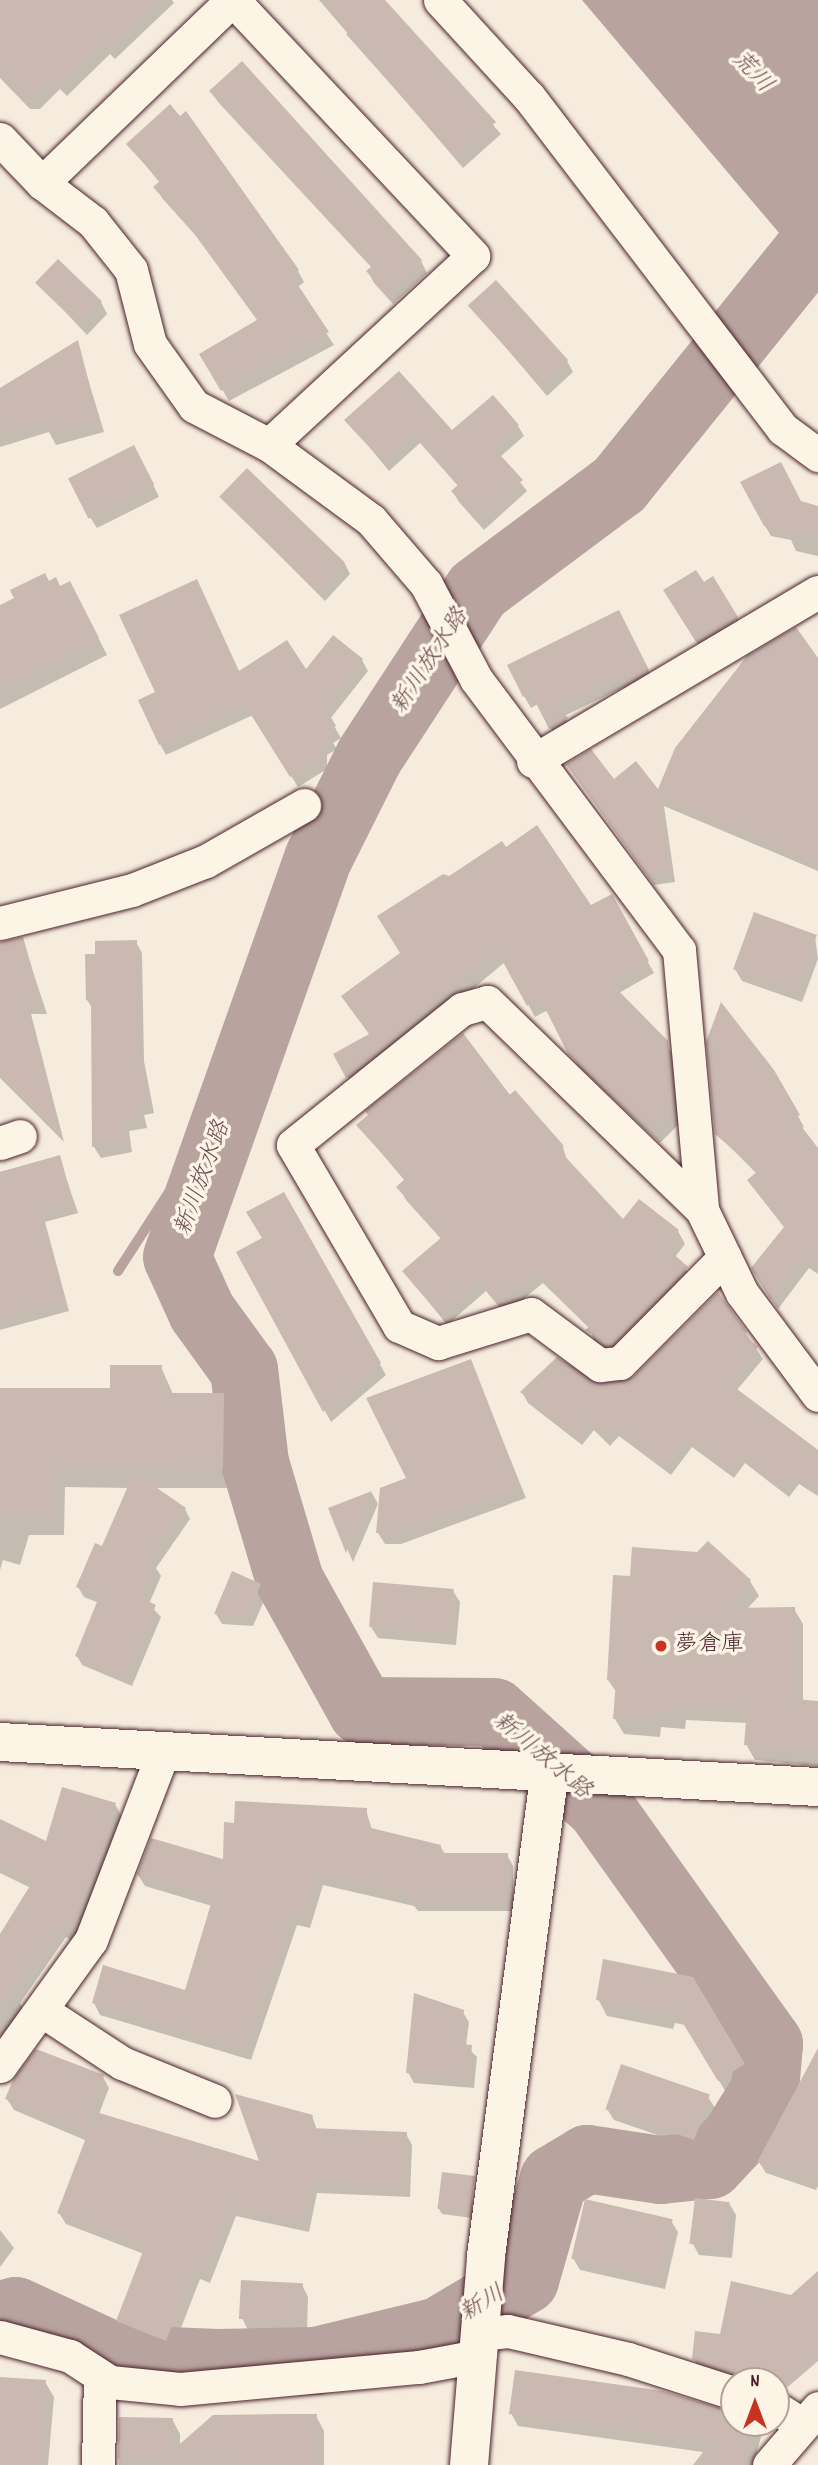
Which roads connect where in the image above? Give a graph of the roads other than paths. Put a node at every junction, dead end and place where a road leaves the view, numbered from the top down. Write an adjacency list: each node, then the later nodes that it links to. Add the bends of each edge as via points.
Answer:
1 (233, 0): 4 (street); 5 (street, via 473,256)
2 (440, 0): 6 (street, via 528,97 783,429)
3 (0, 139): 4 (street)
4 (41, 183): 5 (street, via 93,222 131,270 150,344 194,406)
5 (269, 445): 8 (street, via 371,520 426,584 476,679)
6 (818, 455)
7 (818, 592): 8 (street)
8 (533, 761): 11 (street, via 679,950)
9 (304, 805): 10 (street, via 182,871 132,890)
10 (0, 923)
11 (702, 1210): 12 (street); 12 (street, via 487,1002 462,1009 293,1144 399,1326 438,1343 531,1314 600,1365 620,1363)
12 (724, 1257): 13 (street, via 742,1293)
13 (818, 1395)
14 (0, 1742): 15 (street)
15 (164, 1750): 16 (street); 18 (street, via 105,1912 91,1940)
16 (550, 1772): 17 (street); 22 (street)
17 (818, 1787)
18 (41, 2010): 19 (street); 20 (street, via 122,2063)
19 (0, 2066)
20 (215, 2101)
21 (0, 2337): 23 (street, via 70,2356)
22 (479, 2340): 23 (street, via 419,2367 180,2389); 24 (street, via 508,2331 628,2359); 27 (street)
23 (100, 2378): 26 (street)
24 (720, 2389)
25 (799, 2413): 28 (street)
26 (98, 2465)
27 (469, 2465)
28 (769, 2465)

